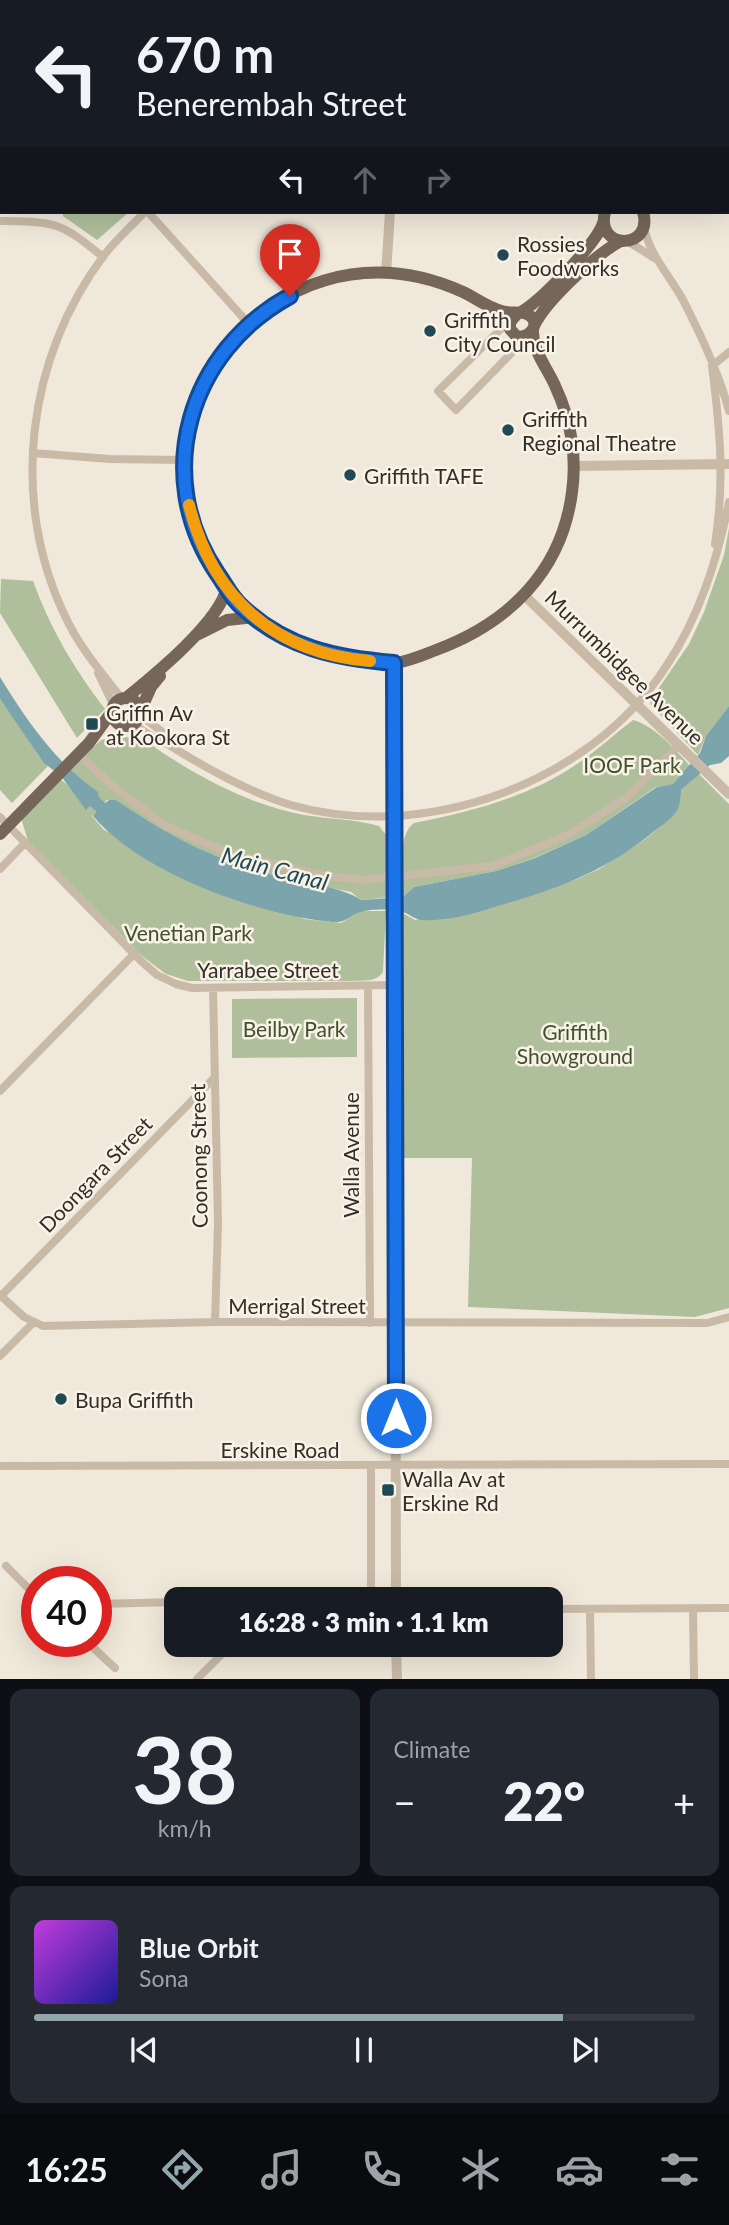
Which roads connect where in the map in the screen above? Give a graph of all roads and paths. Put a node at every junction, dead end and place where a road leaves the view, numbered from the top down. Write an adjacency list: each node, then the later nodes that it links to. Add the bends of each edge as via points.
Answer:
1 (144, 214): 8 (street)
2 (148, 214): 13 (street)
3 (390, 214): 10 (street)
4 (603, 216): 7 (main road, via 607,233); 11 (main road, via 594,241)
5 (646, 217): 7 (main road, via 639,235); 9 (street, via 648,239)
6 (0, 221): 8 (street, via 55,224)
7 (624, 241): 9 (street); 11 (main road)
8 (103, 257): 18 (street, via 54,346 38,400)
9 (659, 261): 16 (street, via 684,302)
10 (386, 274): 12 (main road, via 428,279); 13 (main road, via 320,282 274,304)
11 (567, 278): 12 (main road); 14 (main road)
12 (516, 315): 14 (main road, via 530,316); 14 (main road, via 509,326 514,335 521,338); 14 (street, via 438,391 456,410)
13 (248, 323): 19 (main road, via 222,352 201,389 188,427)
14 (532, 331): 21 (main road, via 567,417)
15 (729, 352): 16 (street)
16 (712, 366): 17 (street); 20 (street)
17 (729, 411)
18 (33, 453): 19 (street); 30 (street, via 35,518 47,567 66,619)
19 (184, 460): 24 (main road, via 186,497 195,530)
20 (726, 464): 21 (street); 23 (street)
21 (574, 466): 25 (main road, via 565,524 552,557)
22 (729, 502): 23 (street)
23 (709, 578): 31 (street, via 677,649)
24 (227, 587): 26 (main road); 27 (main road, via 217,609)
25 (525, 597): 29 (main road, via 476,632); 31 (street, Murrumbidgee Avenue)
26 (255, 617): 27 (main road, via 227,620); 29 (main road, via 299,644 326,654)
27 (190, 639): 28 (main road)
28 (179, 651): 30 (main road); 32 (main road, via 151,687)
29 (394, 663): 39 (street)
30 (119, 703): 32 (main road, via 137,703); 33 (main road, via 116,721); 34 (main road)
31 (637, 704): 35 (street, Murrumbidgee Avenue); 39 (street, via 579,755 528,783 453,807)
32 (140, 713): 33 (main road, via 135,724); 36 (street)
33 (125, 726): 34 (main road); 36 (street, via 141,729)
34 (89, 743): 37 (main road)
35 (679, 745): 38 (street, Murrumbidgee Avenue); 43 (street, via 626,798 568,835 493,866)
36 (176, 749): 39 (street, via 216,774 292,805)
37 (74, 758): 40 (main road); 43 (street, via 166,826 229,853 315,874 362,880)
38 (729, 794)
39 (394, 816): 43 (street)
40 (3, 825): 41 (street, Yarrabee Street)
41 (25, 843): 42 (street); 44 (street, Yarrabee Street)
42 (0, 869)
43 (394, 877): 45 (street)
44 (135, 953): 47 (street, Yarrabee Street, via 157,975 176,985); 49 (street)
45 (394, 985): 46 (street, Yarrabee Street); 55 (street)
46 (368, 986): 47 (street, Yarrabee Street); 54 (street, Walla Avenue)
47 (213, 988): 48 (street, Coonong Street)
48 (215, 1077): 50 (street, Doongara Street); 52 (street, Coonong Street)
49 (0, 1091)
50 (1, 1295): 53 (street)
51 (729, 1317): 55 (street, Merrigal Street, via 707,1323)
52 (215, 1322): 53 (street, Merrigal Street); 54 (street, Merrigal Street)
53 (33, 1323): 56 (street)
54 (370, 1323): 55 (street, Merrigal Street)
55 (395, 1323): 60 (street)
56 (0, 1356)
57 (729, 1464): 60 (street, Erskine Road)
58 (0, 1466): 59 (street, Erskine Road)
59 (371, 1466): 60 (street, Erskine Road); 63 (street)
60 (396, 1466): 64 (street)
61 (6, 1566): 62 (street)
62 (21, 1581)
63 (371, 1587)
64 (396, 1587)
65 (164, 1602): 66 (street)
66 (112, 1604)
67 (693, 1608): 68 (street); 70 (street); 78 (street)
68 (729, 1608)
69 (563, 1609): 70 (street)
70 (590, 1609): 77 (street)
71 (103, 1657): 74 (street)
72 (219, 1657): 75 (street)
73 (396, 1657): 76 (street)
74 (115, 1668)
75 (197, 1679)
76 (397, 1679)
77 (592, 1679)
78 (694, 1679)

